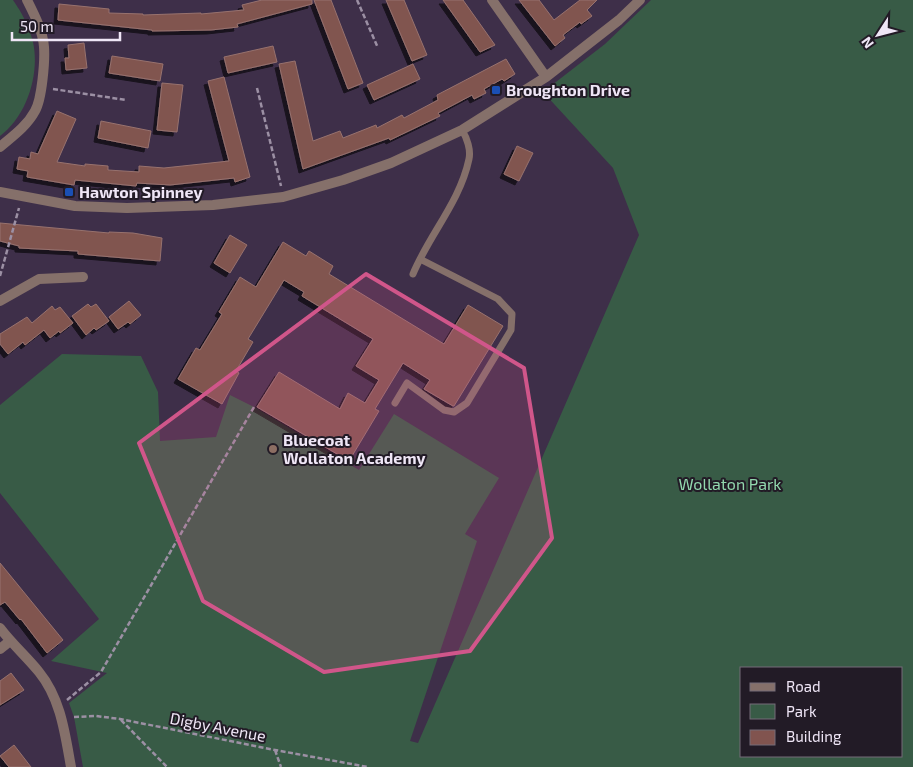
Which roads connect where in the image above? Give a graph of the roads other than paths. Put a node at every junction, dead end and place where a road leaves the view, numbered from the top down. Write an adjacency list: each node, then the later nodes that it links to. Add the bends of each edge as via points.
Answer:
1 (26, 0): 6 (street, via 44,46 41,87 35,110 21,130)
2 (492, 0): 4 (street)
3 (640, 0): 4 (street)
4 (546, 77): 5 (street)
5 (462, 130): 7 (street, via 343,180 283,197 213,205 127,208 75,206); 8 (lane, via 467,138 469,158 453,202)
6 (0, 147)
7 (0, 192)
8 (420, 259): 9 (lane); 12 (lane, via 498,299 512,314 511,330 467,403 454,412 444,410 407,383)
9 (413, 274)
10 (83, 277): 11 (street, via 39,279)
11 (0, 301)
12 (395, 403)
13 (0, 628): 14 (street)
14 (10, 641): 15 (street); 16 (street, via 40,673 56,702 63,721)
15 (0, 649)
16 (71, 767)

